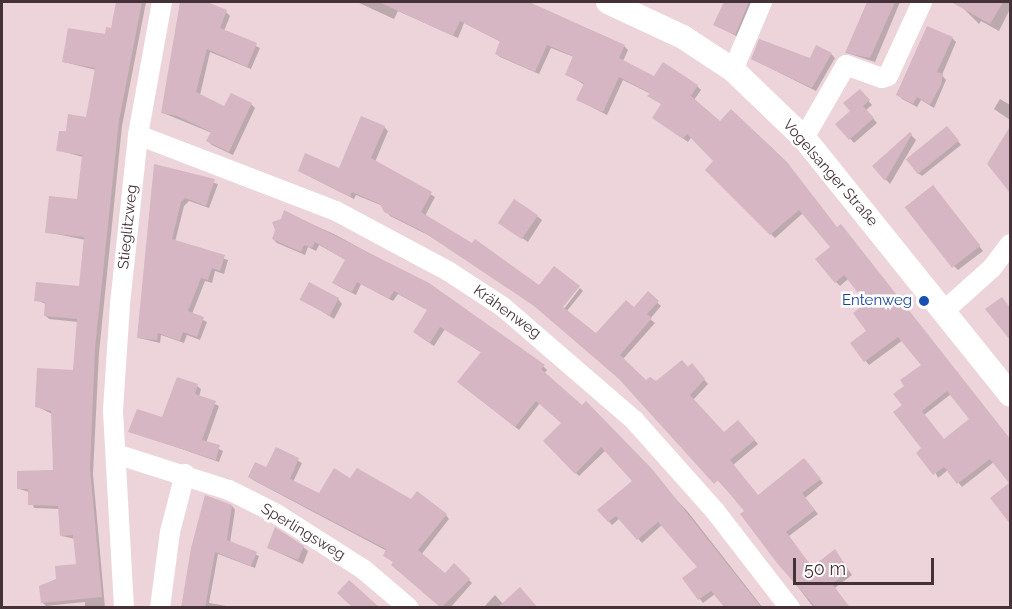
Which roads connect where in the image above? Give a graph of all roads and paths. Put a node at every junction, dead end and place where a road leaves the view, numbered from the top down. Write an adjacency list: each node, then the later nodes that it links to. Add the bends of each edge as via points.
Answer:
1 (162, 2): 6 (street, Stieglitzweg)
2 (608, 2): 5 (street, Vogelsanger Straße, via 683,37)
3 (762, 2): 5 (street)
4 (922, 2): 7 (street, via 888,76 882,78 846,65)
5 (734, 70): 7 (street, Vogelsanger Straße)
6 (138, 135): 11 (street, Stieglitzweg, via 120,304 113,410); 16 (street, Krähenweg, via 336,211 448,271 503,307 634,420 715,511)
7 (804, 138): 9 (street, Vogelsanger Straße)
8 (1011, 244): 9 (street, via 992,268)
9 (944, 311): 10 (street, Vogelsanger Straße)
10 (1011, 394)
11 (116, 454): 12 (street, Sperlingsweg); 13 (street, Stieglitzweg)
12 (185, 474): 14 (street, via 170,532); 15 (street, Sperlingsweg, via 230,490 317,537)
13 (124, 608)
14 (160, 608)
15 (410, 608)
16 (790, 608)

